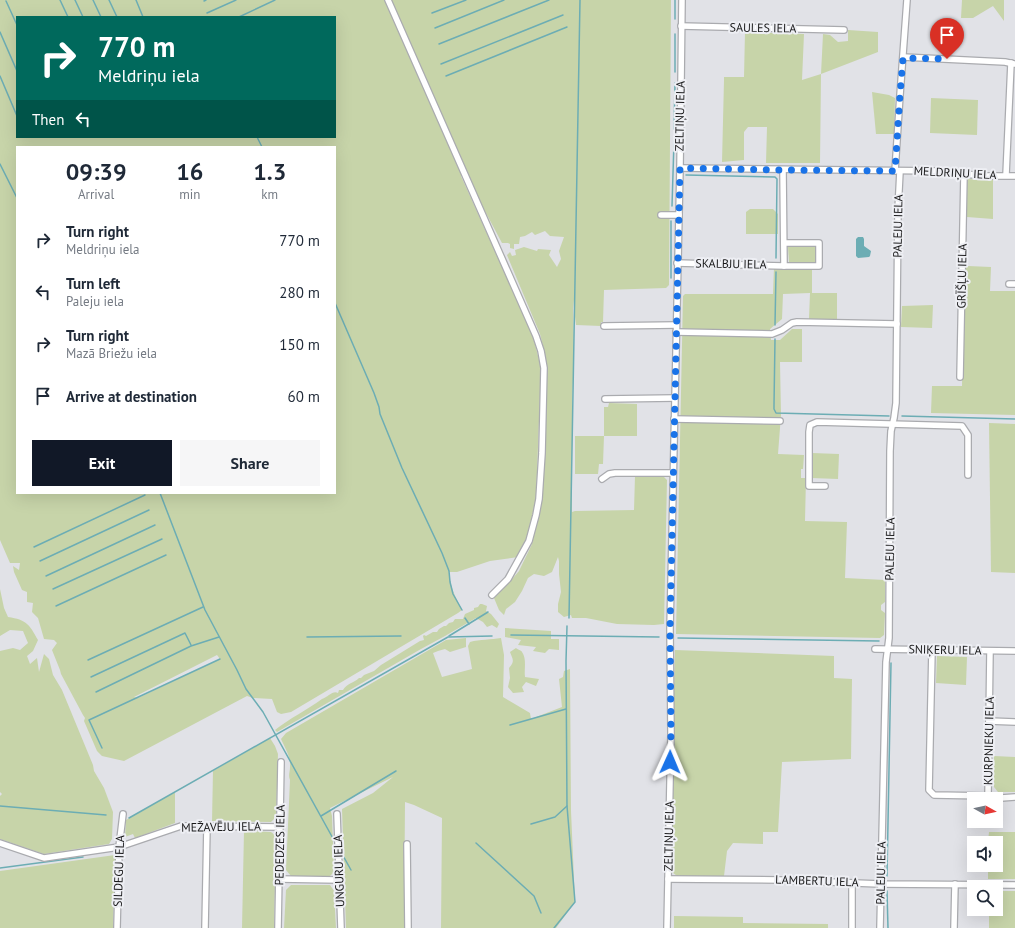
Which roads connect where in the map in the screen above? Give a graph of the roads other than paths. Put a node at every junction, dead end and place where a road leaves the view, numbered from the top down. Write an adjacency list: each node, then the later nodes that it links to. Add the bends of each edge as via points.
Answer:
1 (388, 0): 33 (street, via 536,336 543,358 542,453 536,515 529,541 522,554 508,579)
2 (682, 0): 4 (street, ZELTIŅU IELA)
3 (907, 0): 6 (street, PALEJU IELA)
4 (681, 26): 5 (street, SAULES IELA); 8 (street, ZELTIŅU IELA)
5 (844, 30)
6 (903, 58): 7 (street); 10 (street, PALEJU IELA)
7 (1013, 63): 12 (street)
8 (680, 168): 9 (street, MELDRIŅU IELA); 15 (street, ZELTIŅU IELA)
9 (784, 170): 10 (street, MELDRIŅU IELA); 16 (street, SKALBJU IELA)
10 (898, 171): 11 (street, MELDRIŅU IELA); 19 (street, PALEJU IELA)
11 (964, 174): 12 (street, MELDRIŅU IELA); 23 (street, GRĪŠĻU IELA)
12 (1006, 175): 13 (street, MELDRIŅU IELA)
13 (1015, 176)
14 (661, 215): 15 (street)
15 (679, 215): 17 (street, ZELTIŅU IELA)
16 (784, 242): 18 (street, SKALBJU IELA); 18 (street, SKALBJU IELA, via 819,243 819,266)
17 (678, 263): 18 (street, SKALBJU IELA); 21 (street, ZELTIŅU IELA)
18 (784, 266)
19 (897, 324): 22 (street, via 797,322 772,334); 28 (street, PALEJU IELA, via 896,403)
20 (604, 326): 21 (street)
21 (676, 326): 22 (street, ZELTIŅU IELA)
22 (676, 332): 24 (street, ZELTIŅU IELA)
23 (960, 377)
24 (675, 398): 25 (street); 26 (street, ZELTIŅU IELA)
25 (605, 399)
26 (674, 419): 27 (street); 29 (street, ZELTIŅU IELA)
27 (780, 421)
28 (893, 424): 30 (street, via 962,426 968,435); 32 (street, via 817,422 810,425 809,486); 35 (street, PALEJU IELA, via 890,451)
29 (673, 473): 31 (street, via 615,473); 54 (street, ZELTIŅU IELA)
30 (968, 475)
31 (602, 479)
32 (825, 486)
33 (492, 595)
34 (875, 649): 35 (street, SNIĶERU IELA)
35 (887, 650): 36 (street, SNIĶERU IELA); 57 (street, PALEJU IELA)
36 (932, 650): 37 (street, SNIĶERU IELA); 43 (street, KURPNIEKU IELA, via 929,790 934,795)
37 (990, 651): 38 (street, SNIĶERU IELA); 39 (street, KURPNIEKU IELA)
38 (1015, 651)
39 (989, 721): 40 (street); 42 (street, KURPNIEKU IELA)
40 (1015, 722)
41 (281, 762): 49 (street, PEDEDZES IELA)
42 (988, 792)
43 (967, 796)
44 (1015, 797): 45 (street)
45 (1003, 798)
46 (123, 814): 52 (street, SILDEGU IELA)
47 (337, 814): 55 (street, UNGURU IELA)
48 (207, 826): 49 (street, MEŽAVĒJU IELA); 52 (street, MEŽAVĒJU IELA, via 181,826); 61 (street)
49 (280, 827): 53 (street, PEDEDZES IELA)
50 (0, 843): 52 (street, MEŽAVĒJU IELA, via 44,858)
51 (407, 844): 64 (street)
52 (119, 848): 60 (street, SILDEGU IELA)
53 (279, 879): 55 (street); 62 (street, PEDEDZES IELA)
54 (668, 879): 56 (street, LAMBERTU IELA); 65 (street, ZELTIŅU IELA)
55 (339, 880): 63 (street, UNGURU IELA)
56 (852, 883): 57 (street, LAMBERTU IELA); 66 (street)
57 (880, 884): 58 (street, LAMBERTU IELA); 67 (street, PALEJU IELA)
58 (955, 884): 59 (street, LAMBERTU IELA); 68 (street)
59 (1015, 885)
60 (117, 928)
61 (205, 928)
62 (278, 928)
63 (341, 928)
64 (408, 928)
65 (667, 928)
66 (852, 928)
67 (880, 928)
68 (954, 928)

